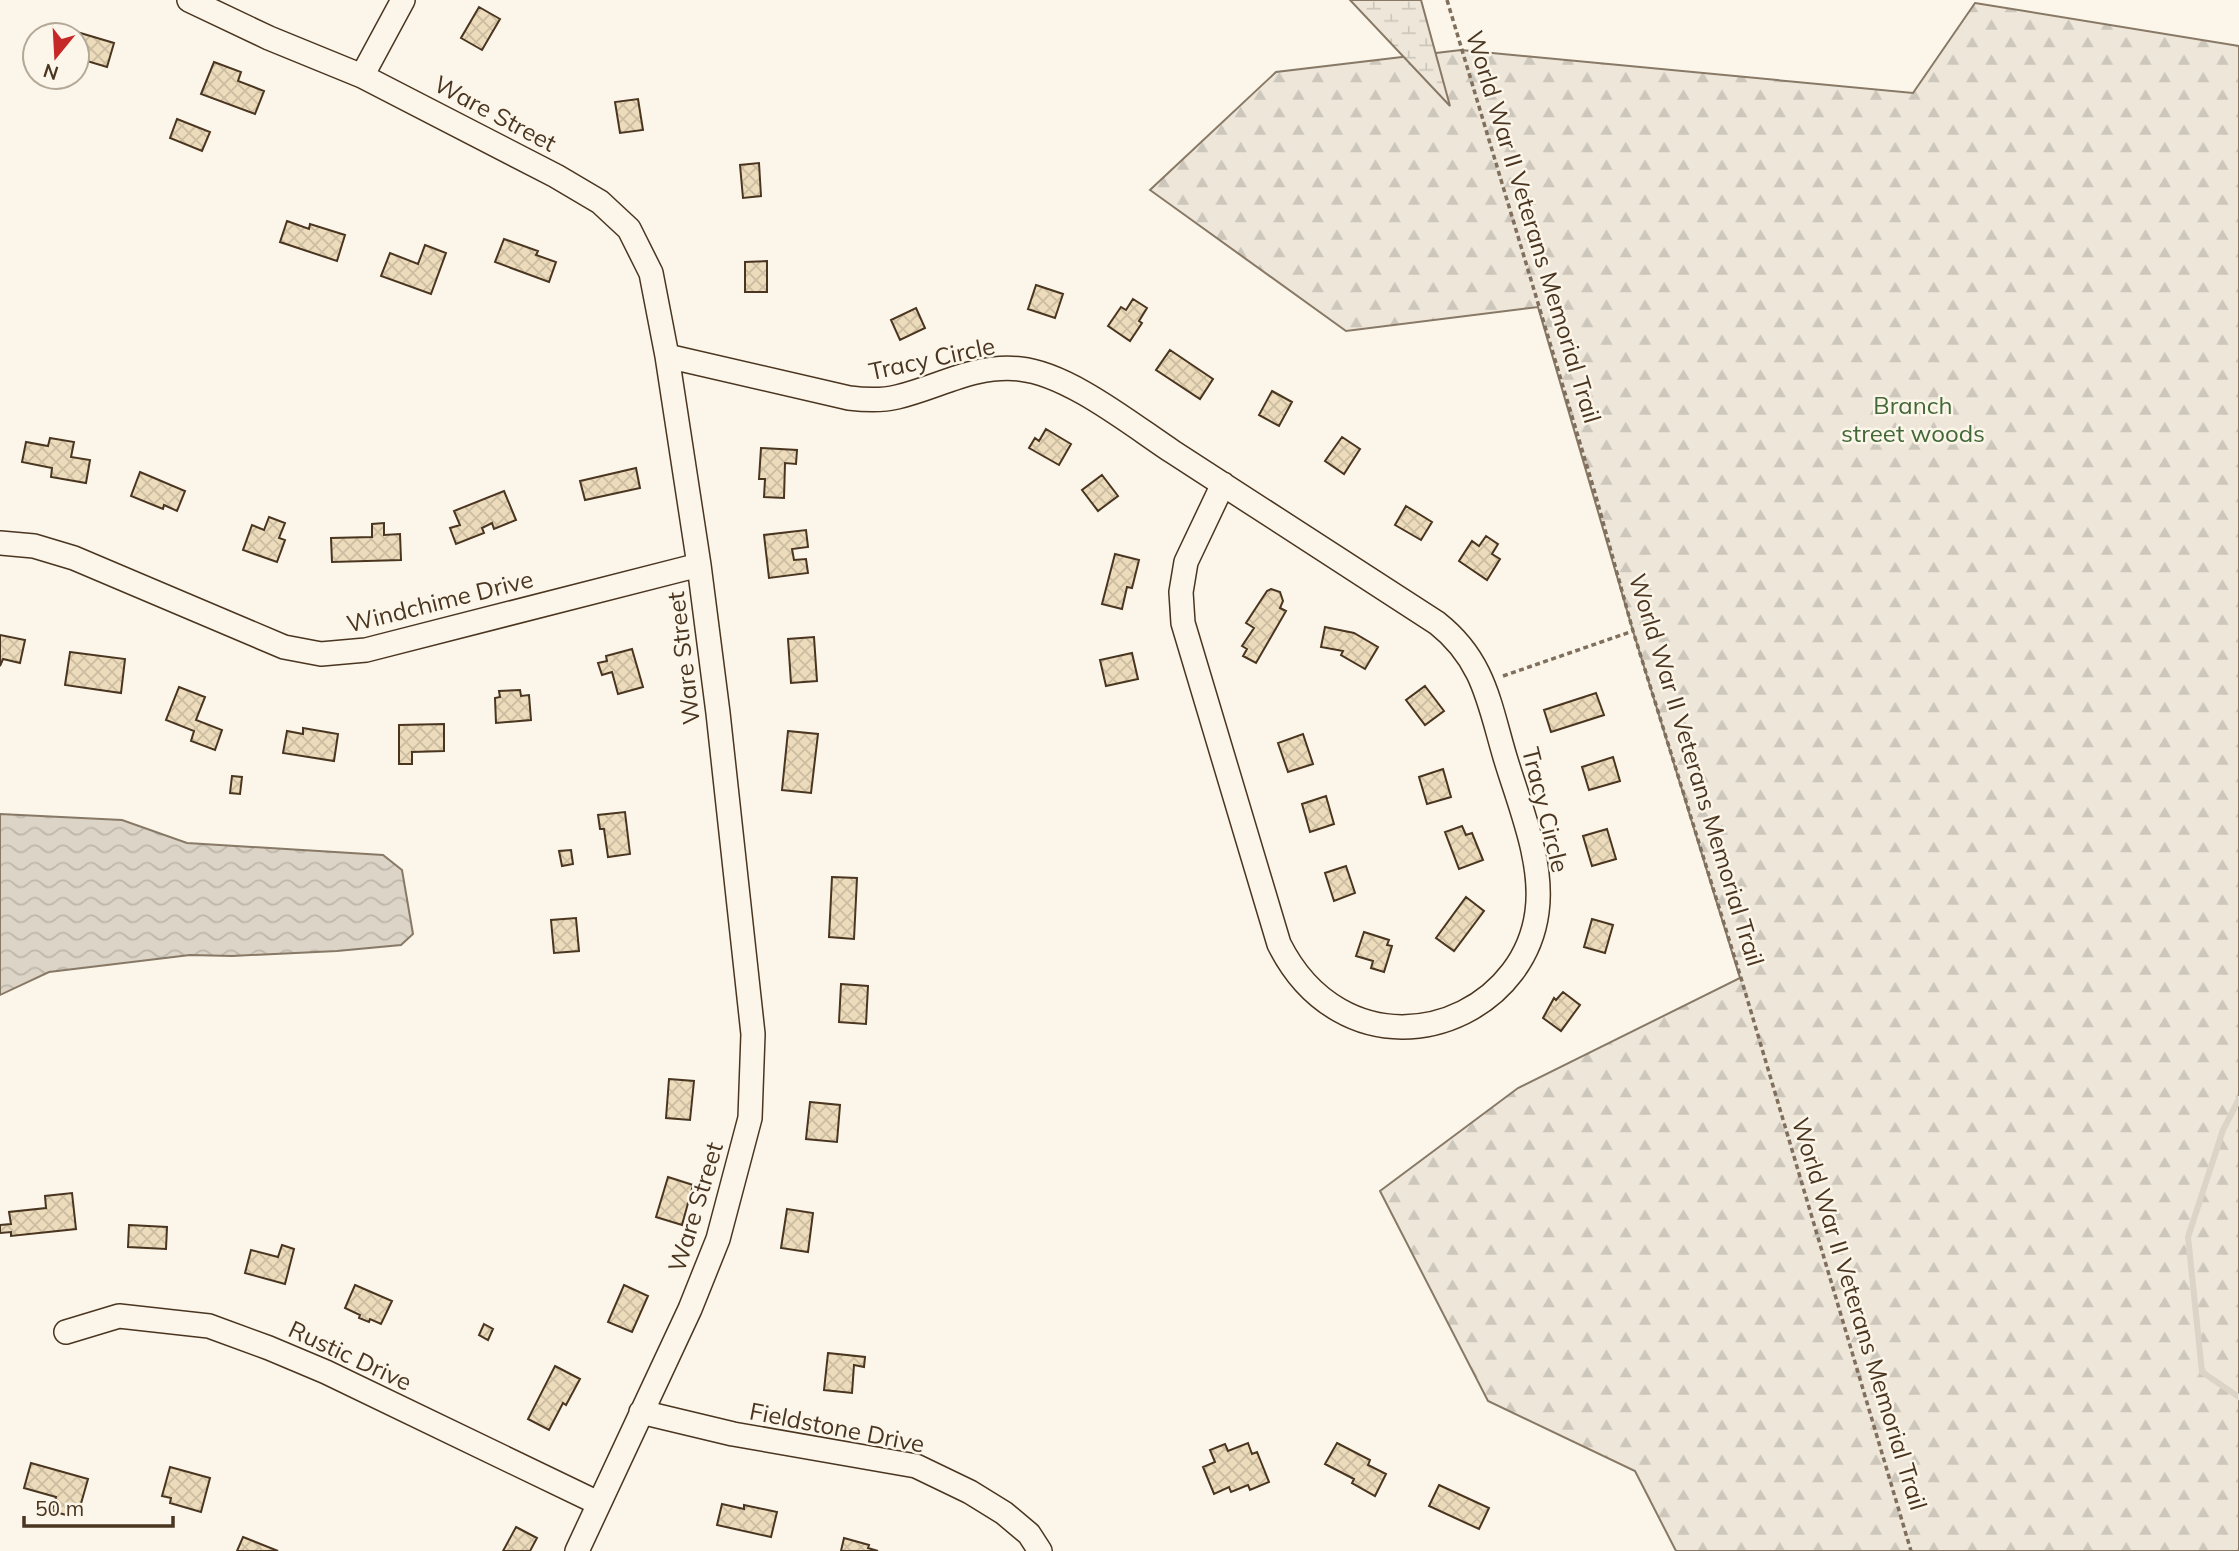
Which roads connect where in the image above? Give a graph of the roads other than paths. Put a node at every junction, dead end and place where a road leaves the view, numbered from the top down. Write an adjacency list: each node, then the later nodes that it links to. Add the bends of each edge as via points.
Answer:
1 (189, 0): 3 (street, Ware Street)
2 (403, 0): 3 (street)
3 (362, 76): 4 (street, Ware Street, via 600,202 629,229 651,273)
4 (667, 356): 5 (street, Tracy Circle, via 865,400 897,397 981,370 1040,373 1078,391); 7 (street, Ware Street)
5 (1223, 485): 5 (street, Tracy Circle, via 1437,623 1466,650 1483,683 1535,858 1539,895 1530,939 1518,964 1494,992 1464,1013 1411,1027 1357,1018 1310,989 1279,944 1183,623 1185,562)
6 (0, 543): 7 (street, Windchime Drive, via 34,546 74,558 284,647 321,654 366,650)
7 (699, 565): 9 (street, Ware Street, via 753,1034 750,1118 718,1239)
8 (66, 1332): 10 (street, Rustic Drive, via 119,1316 209,1326 326,1372)
9 (641, 1412): 10 (street, Ware Street); 12 (street, Fieldstone Drive, via 733,1434 916,1466 1004,1513 1029,1534)
10 (598, 1503): 11 (street, Ware Street)
11 (577, 1551)
12 (1040, 1551)

